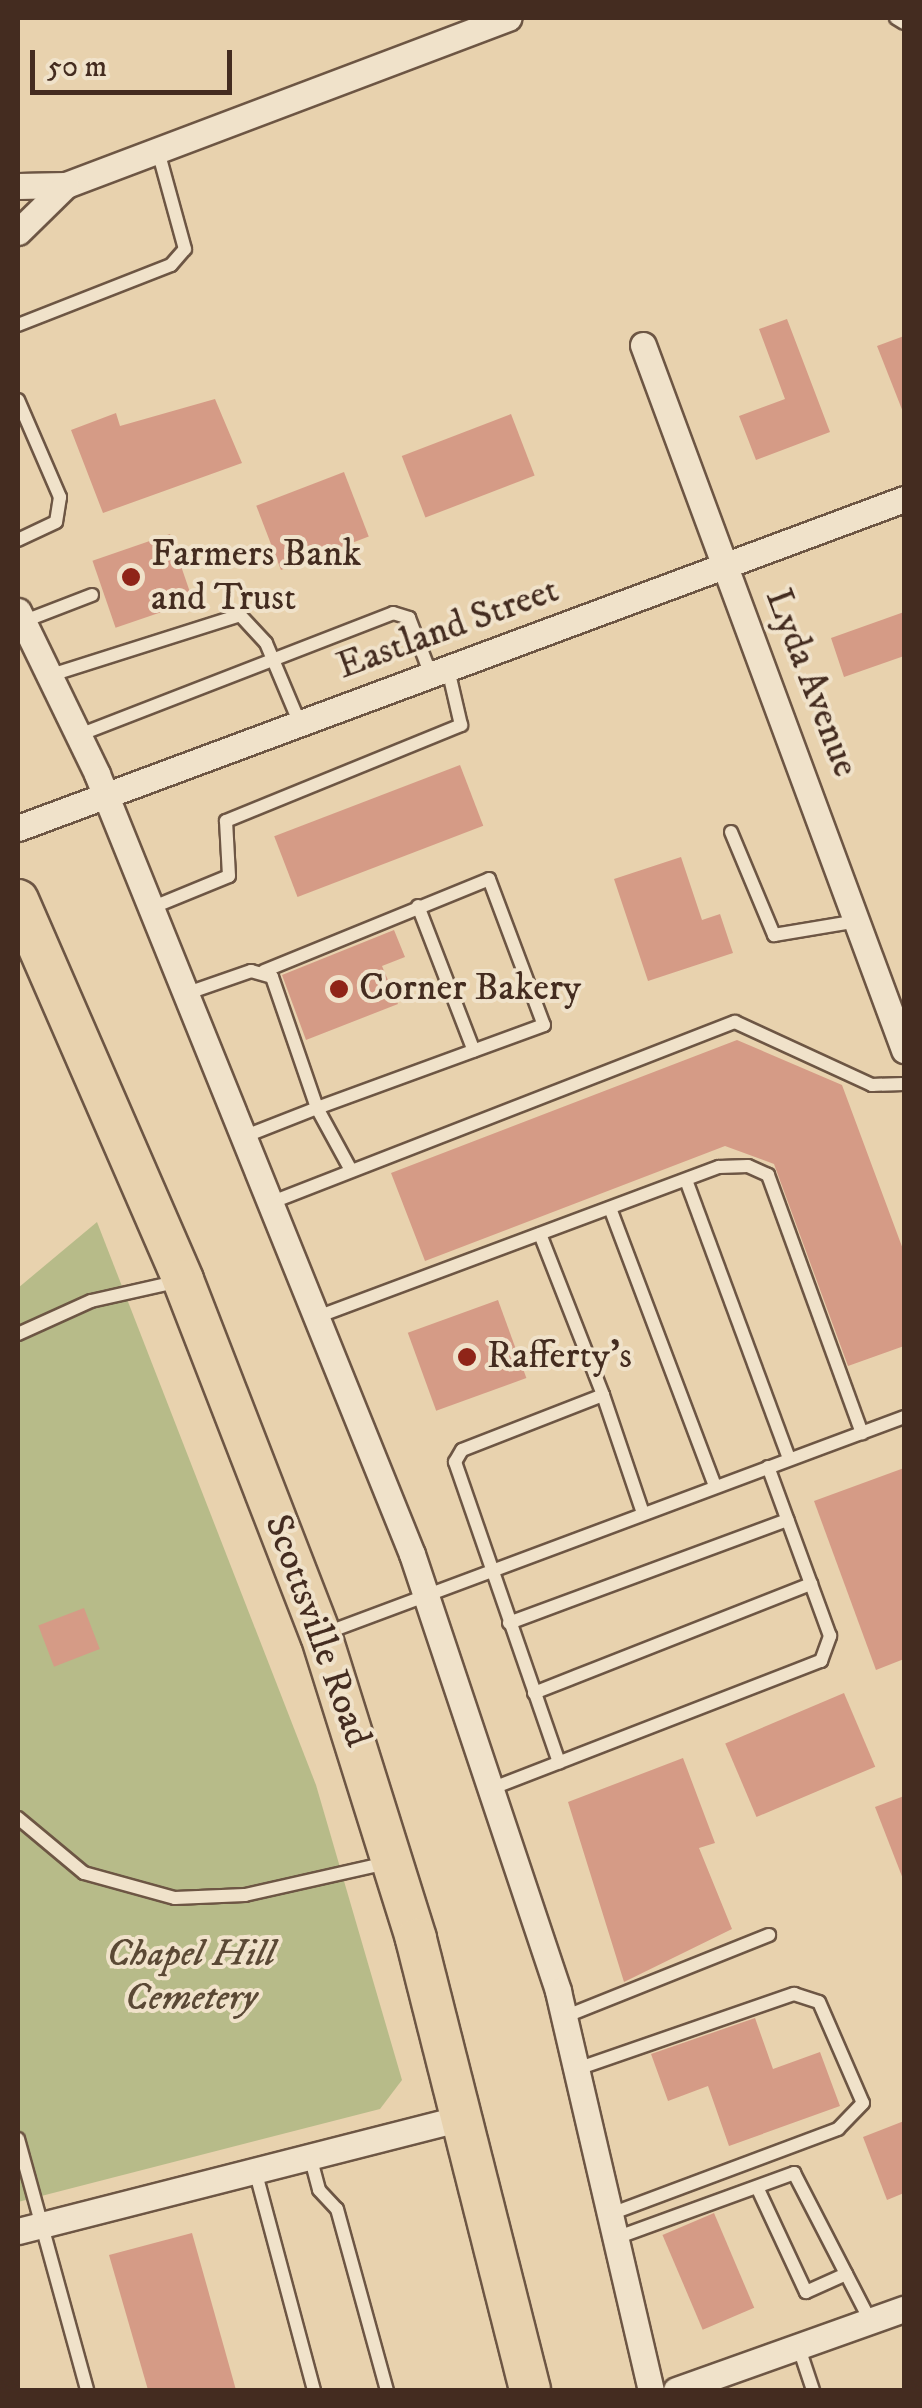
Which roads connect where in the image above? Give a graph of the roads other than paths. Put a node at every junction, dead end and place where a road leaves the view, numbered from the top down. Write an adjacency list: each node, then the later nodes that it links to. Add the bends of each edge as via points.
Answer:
1 (509, 18): 4 (street)
2 (896, 18): 3 (lane)
3 (904, 24)
4 (158, 151): 5 (street); 8 (lane, via 186,250 171,265)
5 (66, 184): 6 (street); 7 (street)
6 (18, 186)
7 (18, 232)
8 (18, 325)
9 (643, 346): 13 (street, Lyda Avenue)
10 (18, 400): 12 (lane, via 60,497 56,522)
11 (904, 499): 13 (street, Eastland Street)
12 (18, 540)
13 (726, 565): 17 (street, Eastland Street); 27 (street, Lyda Avenue)
14 (92, 595): 15 (lane)
15 (20, 616): 18 (street)
16 (275, 664): 17 (lane, via 404,614); 18 (lane, via 256,625 240,615); 19 (lane); 20 (lane)
17 (440, 672): 19 (street, Eastland Street); 26 (lane, via 461,725 226,820 229,876)
18 (48, 676): 20 (street)
19 (300, 724): 21 (street, Eastland Street)
20 (79, 734): 21 (street)
21 (106, 797): 22 (street, Eastland Street); 26 (street)
22 (18, 828)
23 (730, 832): 27 (lane, via 774,936)
24 (18, 900): 40 (main road, Scottsville Road)
25 (418, 906): 28 (lane); 31 (lane); 31 (lane, via 489,879 544,1025)
26 (151, 908): 29 (street)
27 (858, 922): 30 (street, Lyda Avenue)
28 (264, 972): 29 (lane); 33 (lane)
29 (185, 994): 34 (street)
30 (904, 1050)
31 (474, 1051): 33 (lane)
32 (904, 1084): 35 (lane, via 872,1085 735,1022)
33 (317, 1108): 34 (lane); 35 (lane)
34 (243, 1137): 37 (street)
35 (351, 1170): 37 (lane)
36 (686, 1180): 38 (lane); 45 (lane, via 748,1166 768,1176); 46 (lane)
37 (270, 1203): 41 (street)
38 (610, 1208): 39 (lane); 48 (lane)
39 (540, 1234): 41 (lane); 43 (lane)
40 (183, 1280): 42 (lane, via 91,1301); 55 (main road, Scottsville Road)
41 (317, 1317): 53 (street)
42 (18, 1334)
43 (602, 1395): 49 (lane); 51 (lane, via 462,1450 457,1478)
44 (904, 1417): 45 (lane)
45 (862, 1433): 46 (lane)
46 (789, 1459): 47 (lane)
47 (768, 1467): 48 (lane); 50 (lane)
48 (715, 1486): 49 (lane)
49 (643, 1513): 51 (lane)
50 (788, 1520): 52 (lane); 54 (lane)
51 (490, 1570): 53 (lane); 54 (lane)
52 (811, 1584): 56 (lane); 57 (lane, via 830,1636 821,1662)
53 (426, 1594): 55 (lane); 58 (street)
54 (509, 1623): 56 (lane)
55 (321, 1635): 61 (main road, Scottsville Road)
56 (534, 1692): 57 (lane)
57 (559, 1762): 58 (lane)
58 (493, 1788): 63 (street)
59 (18, 1818): 60 (lane)
60 (24, 1833): 61 (lane, via 84,1873 174,1898 246,1895)
61 (394, 1862): 65 (main road, Scottsville Road)
62 (769, 1935): 63 (lane)
63 (564, 2017): 64 (street)
64 (576, 2069): 70 (street); 70 (lane, via 794,1994 820,2002 863,2103 838,2128)
65 (462, 2118): 67 (street); 79 (main road, Scottsville Road)
66 (18, 2139): 71 (lane)
67 (310, 2156): 68 (street); 78 (lane, via 319,2190 336,2209)
68 (255, 2170): 71 (street); 77 (lane)
69 (756, 2187): 70 (lane); 72 (lane, via 794,2173); 72 (lane, via 806,2292)
70 (611, 2227): 80 (street)
71 (30, 2228): 76 (lane)
72 (846, 2274): 74 (lane)
73 (904, 2310): 74 (street)
74 (871, 2322): 75 (street)
75 (799, 2348): 81 (street); 82 (lane)
76 (88, 2390)
77 (314, 2390)
78 (387, 2390)
79 (530, 2390)
80 (651, 2390)
81 (676, 2390)
82 (814, 2390)

